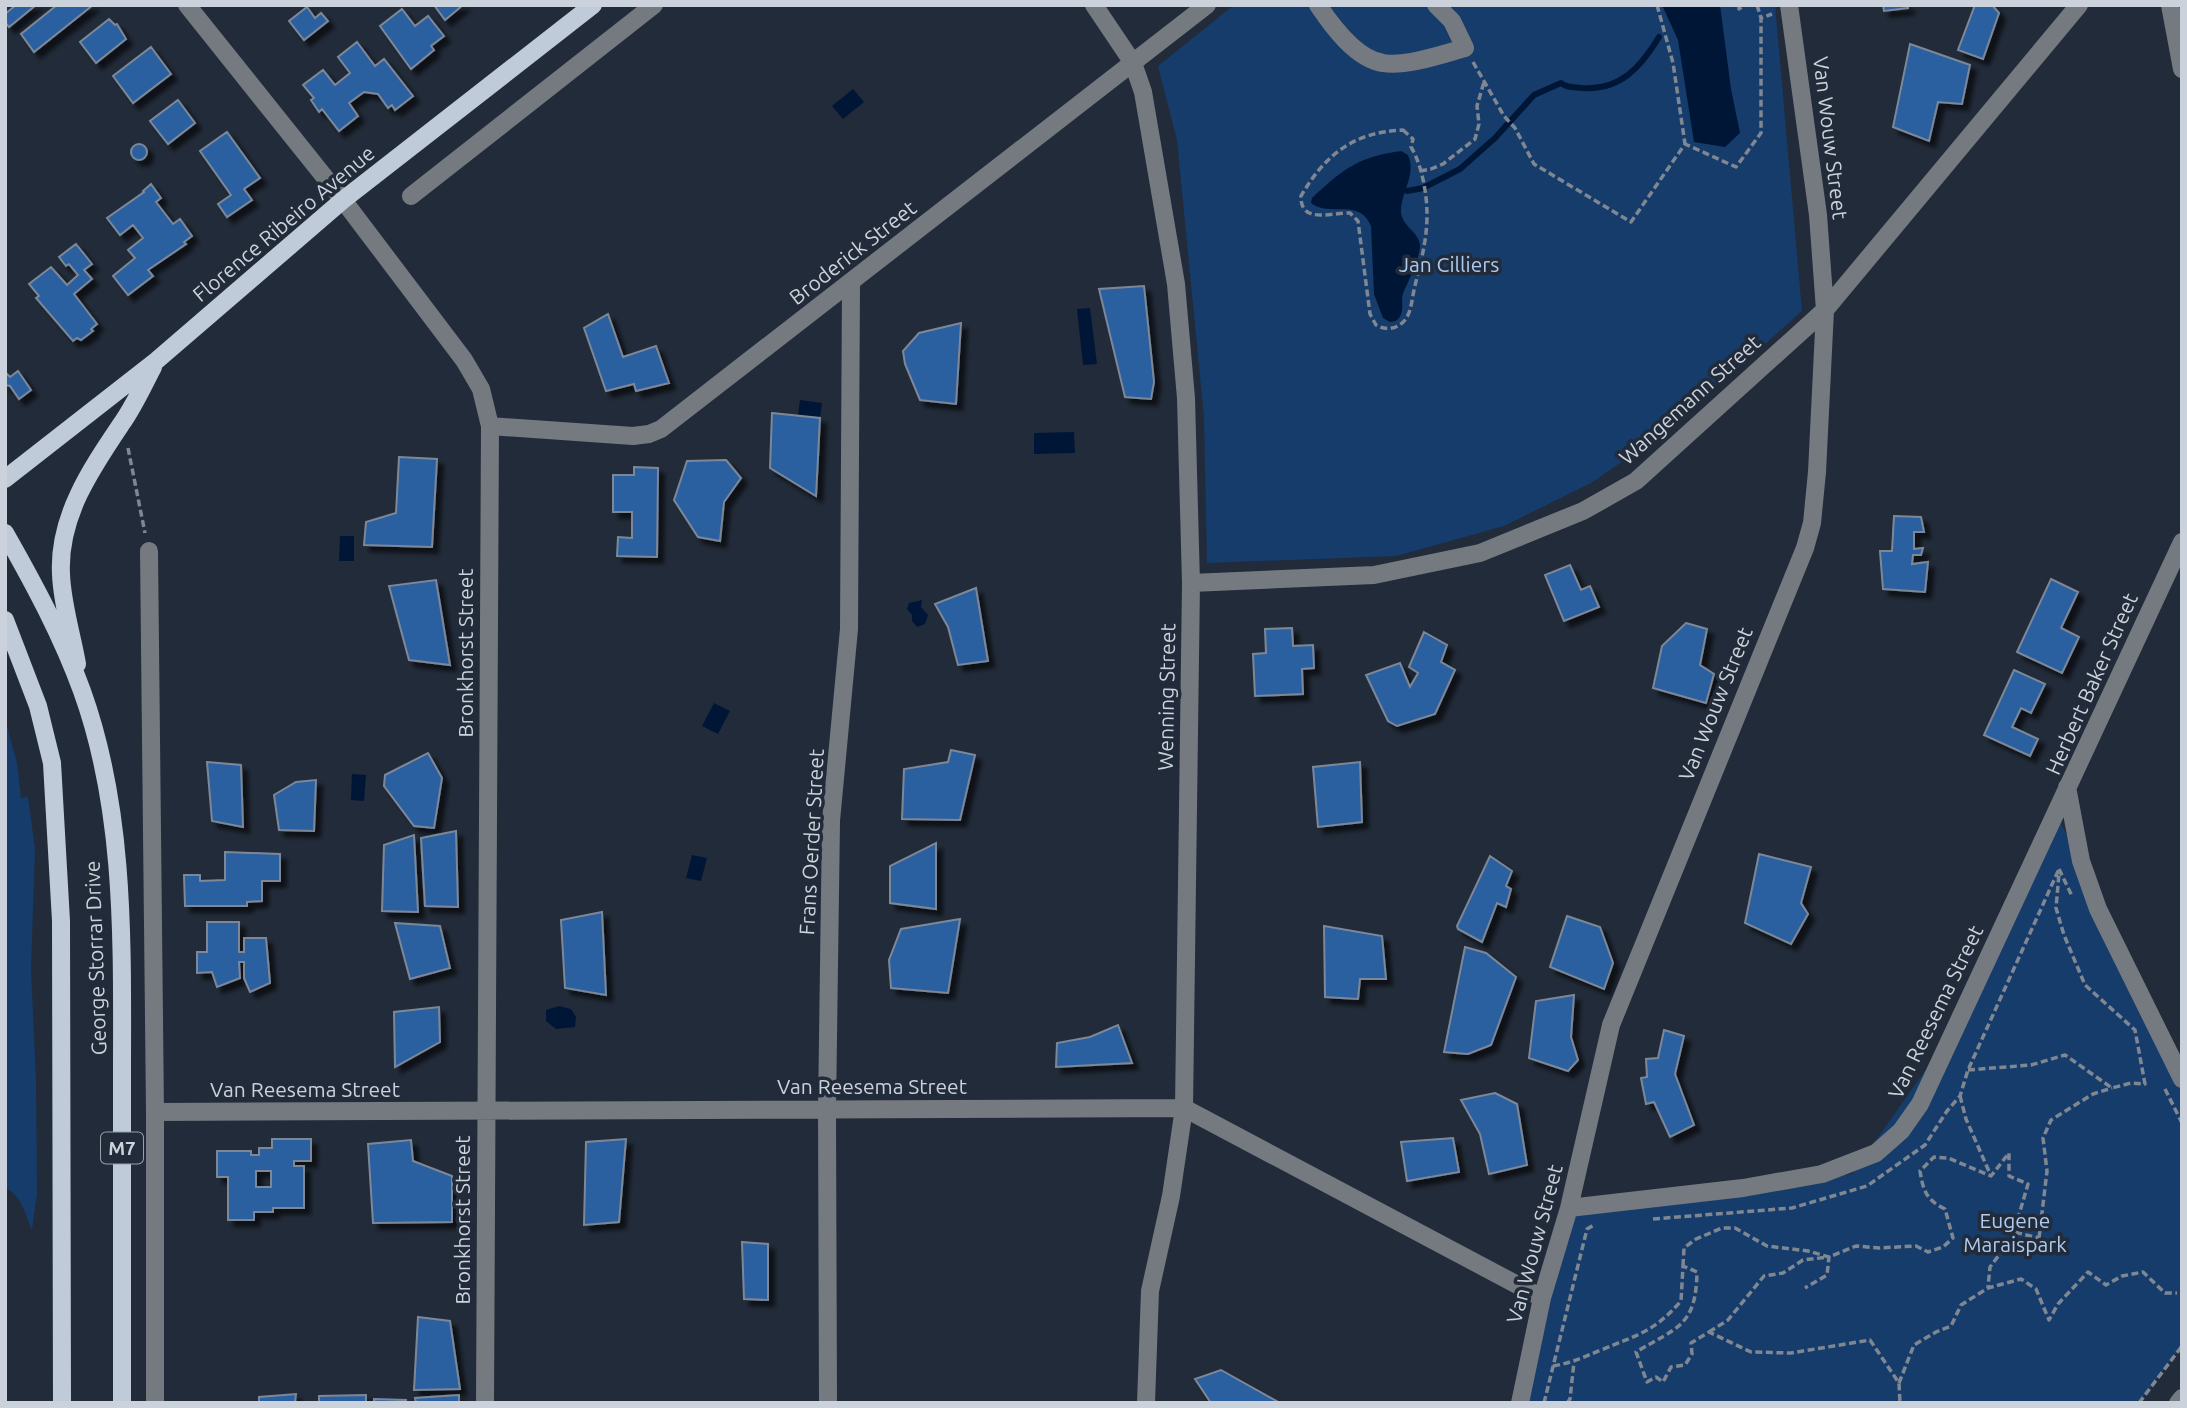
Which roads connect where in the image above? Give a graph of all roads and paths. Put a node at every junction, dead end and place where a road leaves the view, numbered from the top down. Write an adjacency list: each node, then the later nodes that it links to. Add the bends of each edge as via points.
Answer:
1 (187, 5): 21 (street, Bronkhorst Street)
2 (593, 5): 21 (main road, Florence Ribeiro Avenue)
3 (654, 5): 20 (street)
4 (1094, 5): 15 (street, Wenning Street)
5 (1207, 5): 15 (street, Broderick Street)
6 (1318, 5): 14 (street, via 1363,55 1384,63)
7 (1436, 5): 14 (street, via 1452,20)
8 (1657, 5): 18 (path, via 1673,63)
9 (1757, 5): 13 (path)
10 (2079, 5): 23 (street, Wangemann Street)
11 (2170, 5): 16 (street)
12 (1789, 7): 13 (path); 23 (street, Van Wouw Street, via 1818,215)
13 (1761, 18): 18 (path, via 1761,133 1737,167)
14 (1465, 48): 17 (path)
15 (1133, 64): 22 (street, Broderick Street); 31 (street, Wenning Street, via 1143,92 1176,284 1186,398)
16 (2182, 69)
17 (1484, 82): 18 (path, via 1534,164 1630,222); 19 (path, via 1475,139 1443,164)
18 (1685, 144)
19 (1420, 171): 19 (path, via 1412,139 1403,131 1386,131 1337,150 1301,196 1309,213 1350,213 1358,221 1370,314 1381,328 1398,327 1408,318 1421,266 1428,212)
20 (411, 195)
21 (343, 200): 24 (main road, Florence Ribeiro Avenue); 26 (street, Bronkhorst Street, via 464,360 481,389)
22 (851, 283): 26 (street, Broderick Street, via 672,422 649,434); 40 (street, Frans Oerder Street, via 849,629 831,821)
23 (1825, 310): 31 (street, Wangemann Street, via 1636,481 1524,536 1480,553 1374,575); 44 (street, Van Wouw Street, via 1815,497 1805,548 1616,1009)
24 (156, 361): 25 (main road); 27 (main road, Florence Ribeiro Avenue)
25 (123, 422): 30 (path); 33 (main road, via 78,496 61,555)
26 (490, 426): 41 (street, Bronkhorst Street)
27 (5, 479)
28 (5, 533): 33 (main road, George Storrar Drive / M7, via 40,595)
29 (2182, 542): 34 (street, Herbert Baker Street)
30 (149, 551): 42 (street)
31 (1191, 583): 39 (street, Wenning Street)
32 (5, 620): 60 (main road, George Storrar Drive, via 38,706 52,763 61,921)
33 (82, 691): 61 (main road, George Storrar Drive / M7, via 101,758 121,893)
34 (2067, 787): 36 (street, Herbert Baker Street, via 2081,861 2098,909); 44 (street, Van Reesema Street, via 1920,1104 1901,1131 1876,1153 1822,1174)
35 (1968, 1070): 37 (path, via 2031,1065 2065,1055); 37 (path, via 2059,869 2056,908 2085,985 2135,1030 2145,1084); 38 (path)
36 (2182, 1079)
37 (2112, 1088): 47 (path, via 2093,1094 2051,1120 2043,1138 2047,1171)
38 (1960, 1096): 43 (path); 45 (path, via 1925,1144 1867,1186 1792,1208)
39 (1184, 1108): 40 (street, Van Reesema Street); 53 (street, Van Reesema Street); 65 (street, Wenning Street, via 1150,1291)
40 (827, 1110): 41 (street, Van Reesema Street); 64 (street, Frans Oerder Street)
41 (487, 1111): 42 (street, Van Reesema Street); 63 (street, Bronkhorst Street)
42 (155, 1112): 62 (street)
43 (1991, 1176): 47 (path, via 2009,1153 2009,1176 2028,1184 2014,1232); 48 (path, via 1934,1157 1920,1171 1923,1191 1945,1209 1953,1238 1928,1252 1916,1247 1856,1246)
44 (1569, 1208): 53 (street, Van Wouw Street)
45 (1653, 1219)
46 (1597, 1223): 57 (path, via 1587,1229)
47 (2039, 1238): 50 (path, via 2022,1252 2002,1251 1990,1267)
48 (1829, 1257): 49 (path, via 1768,1246 1735,1228 1722,1228 1684,1248); 51 (path, via 1827,1275); 54 (path, via 1803,1260 1783,1273 1764,1276 1728,1320)
49 (1683, 1266): 54 (path, via 1697,1272 1696,1296 1681,1325 1636,1352 1647,1382 1656,1377 1663,1382 1671,1367 1685,1365 1692,1354 1691,1343); 56 (path, via 1681,1301 1666,1319 1641,1335)
50 (1988, 1288): 52 (path, via 2021,1279 2036,1289 2049,1320 2088,1272 2106,1285 2143,1272 2165,1293); 58 (path, via 1961,1305 1951,1326 1914,1345)
51 (1805, 1289)
52 (2178, 1293)
53 (1542, 1298): 66 (street, Van Wouw Street)
54 (1709, 1332): 58 (path, via 1751,1352 1791,1353 1870,1340)
55 (2182, 1346): 70 (path)
56 (1574, 1362): 57 (path); 68 (path)
57 (1553, 1366): 67 (path)
58 (1899, 1383): 69 (path)
59 (2182, 1398): 71 (street)
60 (62, 1403)
61 (122, 1403)
62 (155, 1403)
63 (485, 1403)
64 (828, 1403)
65 (1146, 1403)
66 (1520, 1403)
67 (1544, 1403)
68 (1567, 1403)
69 (1900, 1403)
70 (2138, 1403)
71 (2178, 1403)

